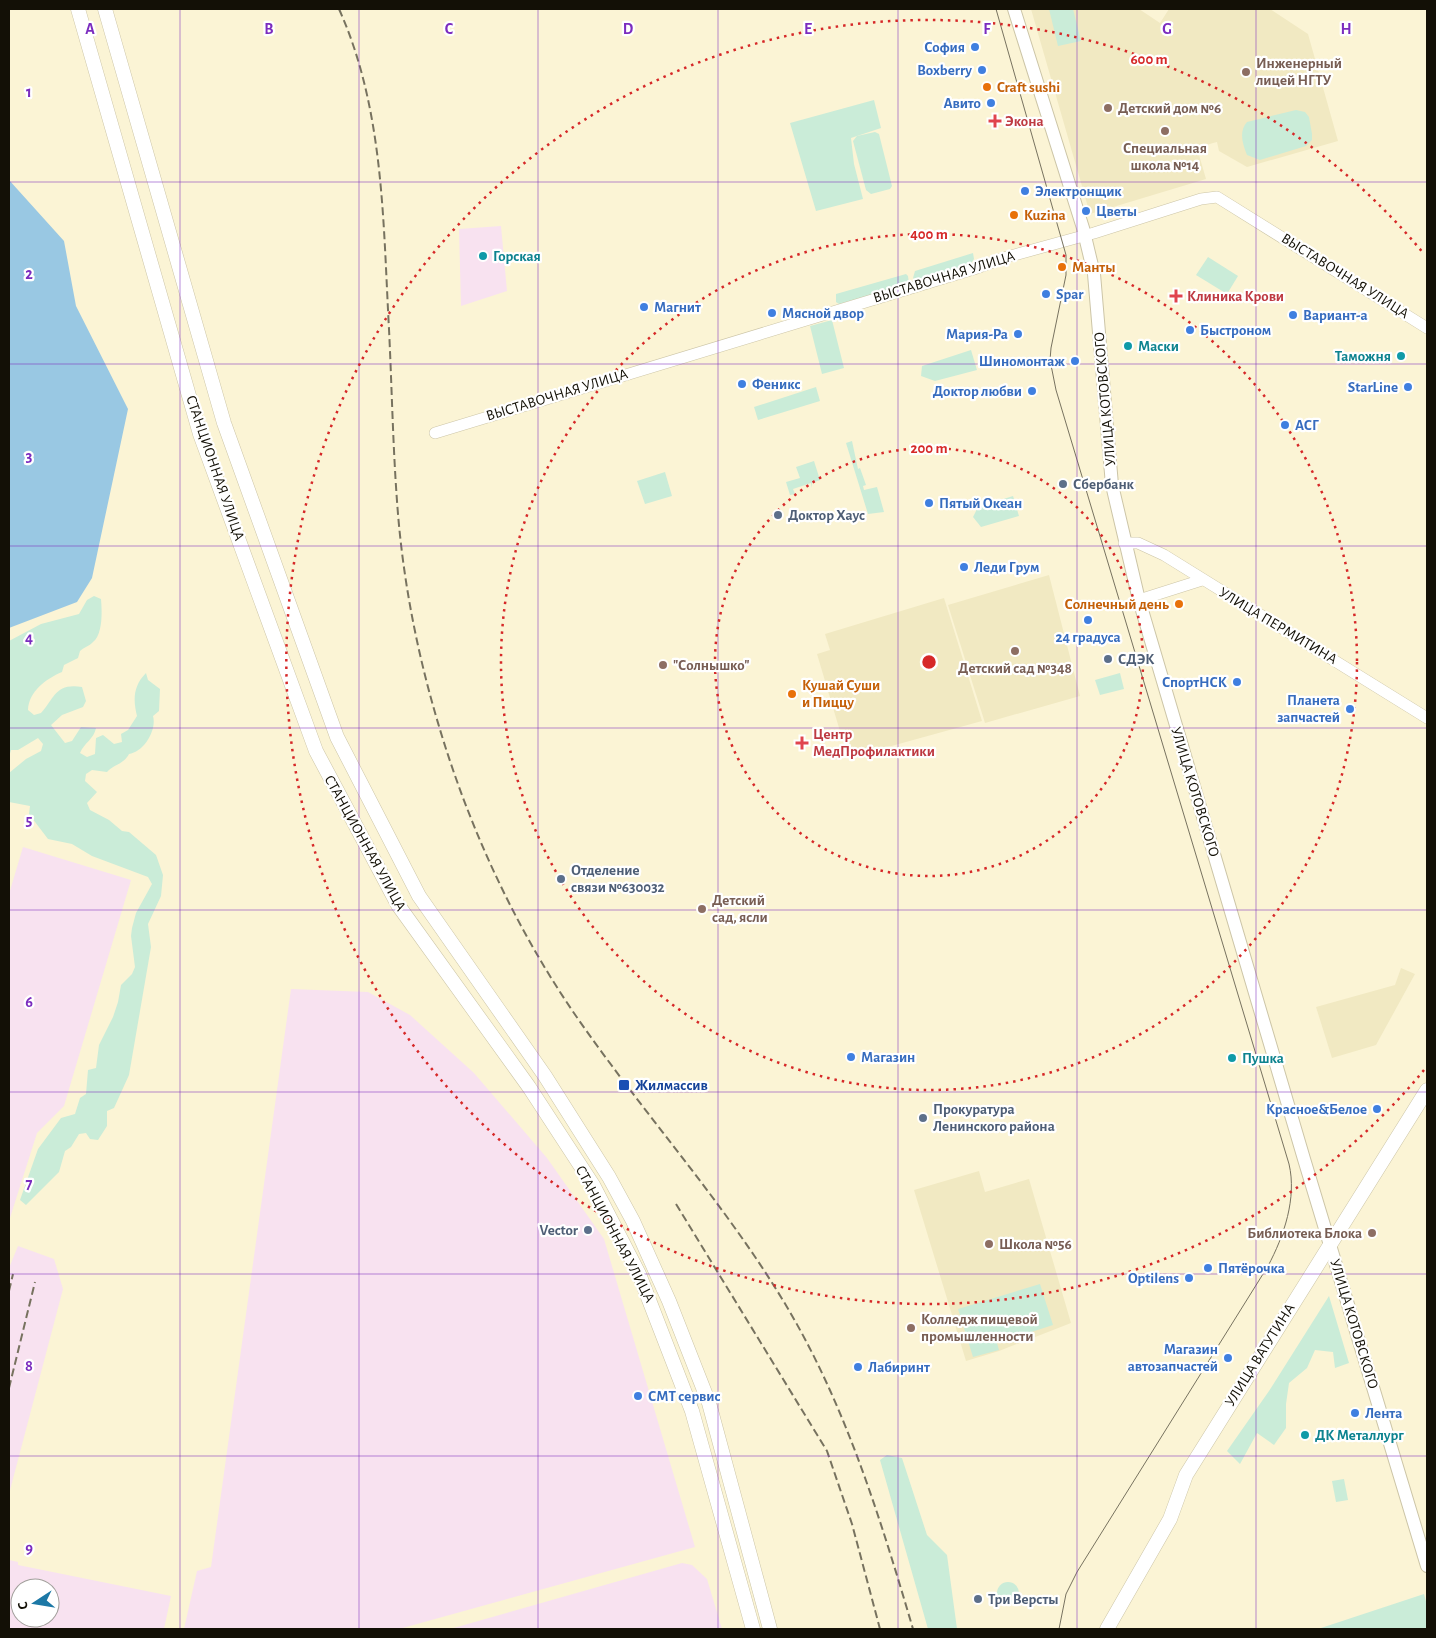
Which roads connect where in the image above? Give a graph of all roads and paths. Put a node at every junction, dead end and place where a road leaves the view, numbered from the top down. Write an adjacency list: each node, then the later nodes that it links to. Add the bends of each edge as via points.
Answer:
1 (78, 9): 15 (main road, СТАНЦИОННАЯ УЛИЦА, via 200,434 316,751 398,905 529,1087 593,1185 639,1274 692,1411)
2 (105, 9): 16 (main road, СТАНЦИОННАЯ УЛИЦА, via 224,423 337,737 419,896 545,1076 633,1221 709,1403)
3 (1014, 9): 4 (main road, УЛИЦА КОТОВСКОГО)
4 (1084, 235): 5 (street, ВЫСТАВОЧНАЯ УЛИЦА, via 1217,197); 6 (street, ВЫСТАВОЧНАЯ УЛИЦА); 7 (main road, УЛИЦА КОТОВСКОГО, via 1094,274 1112,485)
5 (1427, 328)
6 (435, 433)
7 (1124, 543): 8 (street, УЛИЦА ПЕРМИТИНА, via 1138,543 1164,555); 9 (main road, УЛИЦА КОТОВСКОГО)
8 (1202, 580): 9 (street); 10 (street, УЛИЦА ПЕРМИТИНА)
9 (1139, 600): 12 (main road, УЛИЦА КОТОВСКОГО)
10 (1427, 718)
11 (1427, 1090): 12 (main road, УЛИЦА ВАТУТИНА)
12 (1330, 1246): 13 (main road, УЛИЦА КОТОВСКОГО); 14 (main road, УЛИЦА ВАТУТИНА, via 1186,1475 1170,1519)
13 (1427, 1566)
14 (1107, 1628)
15 (753, 1629)
16 (770, 1629)

